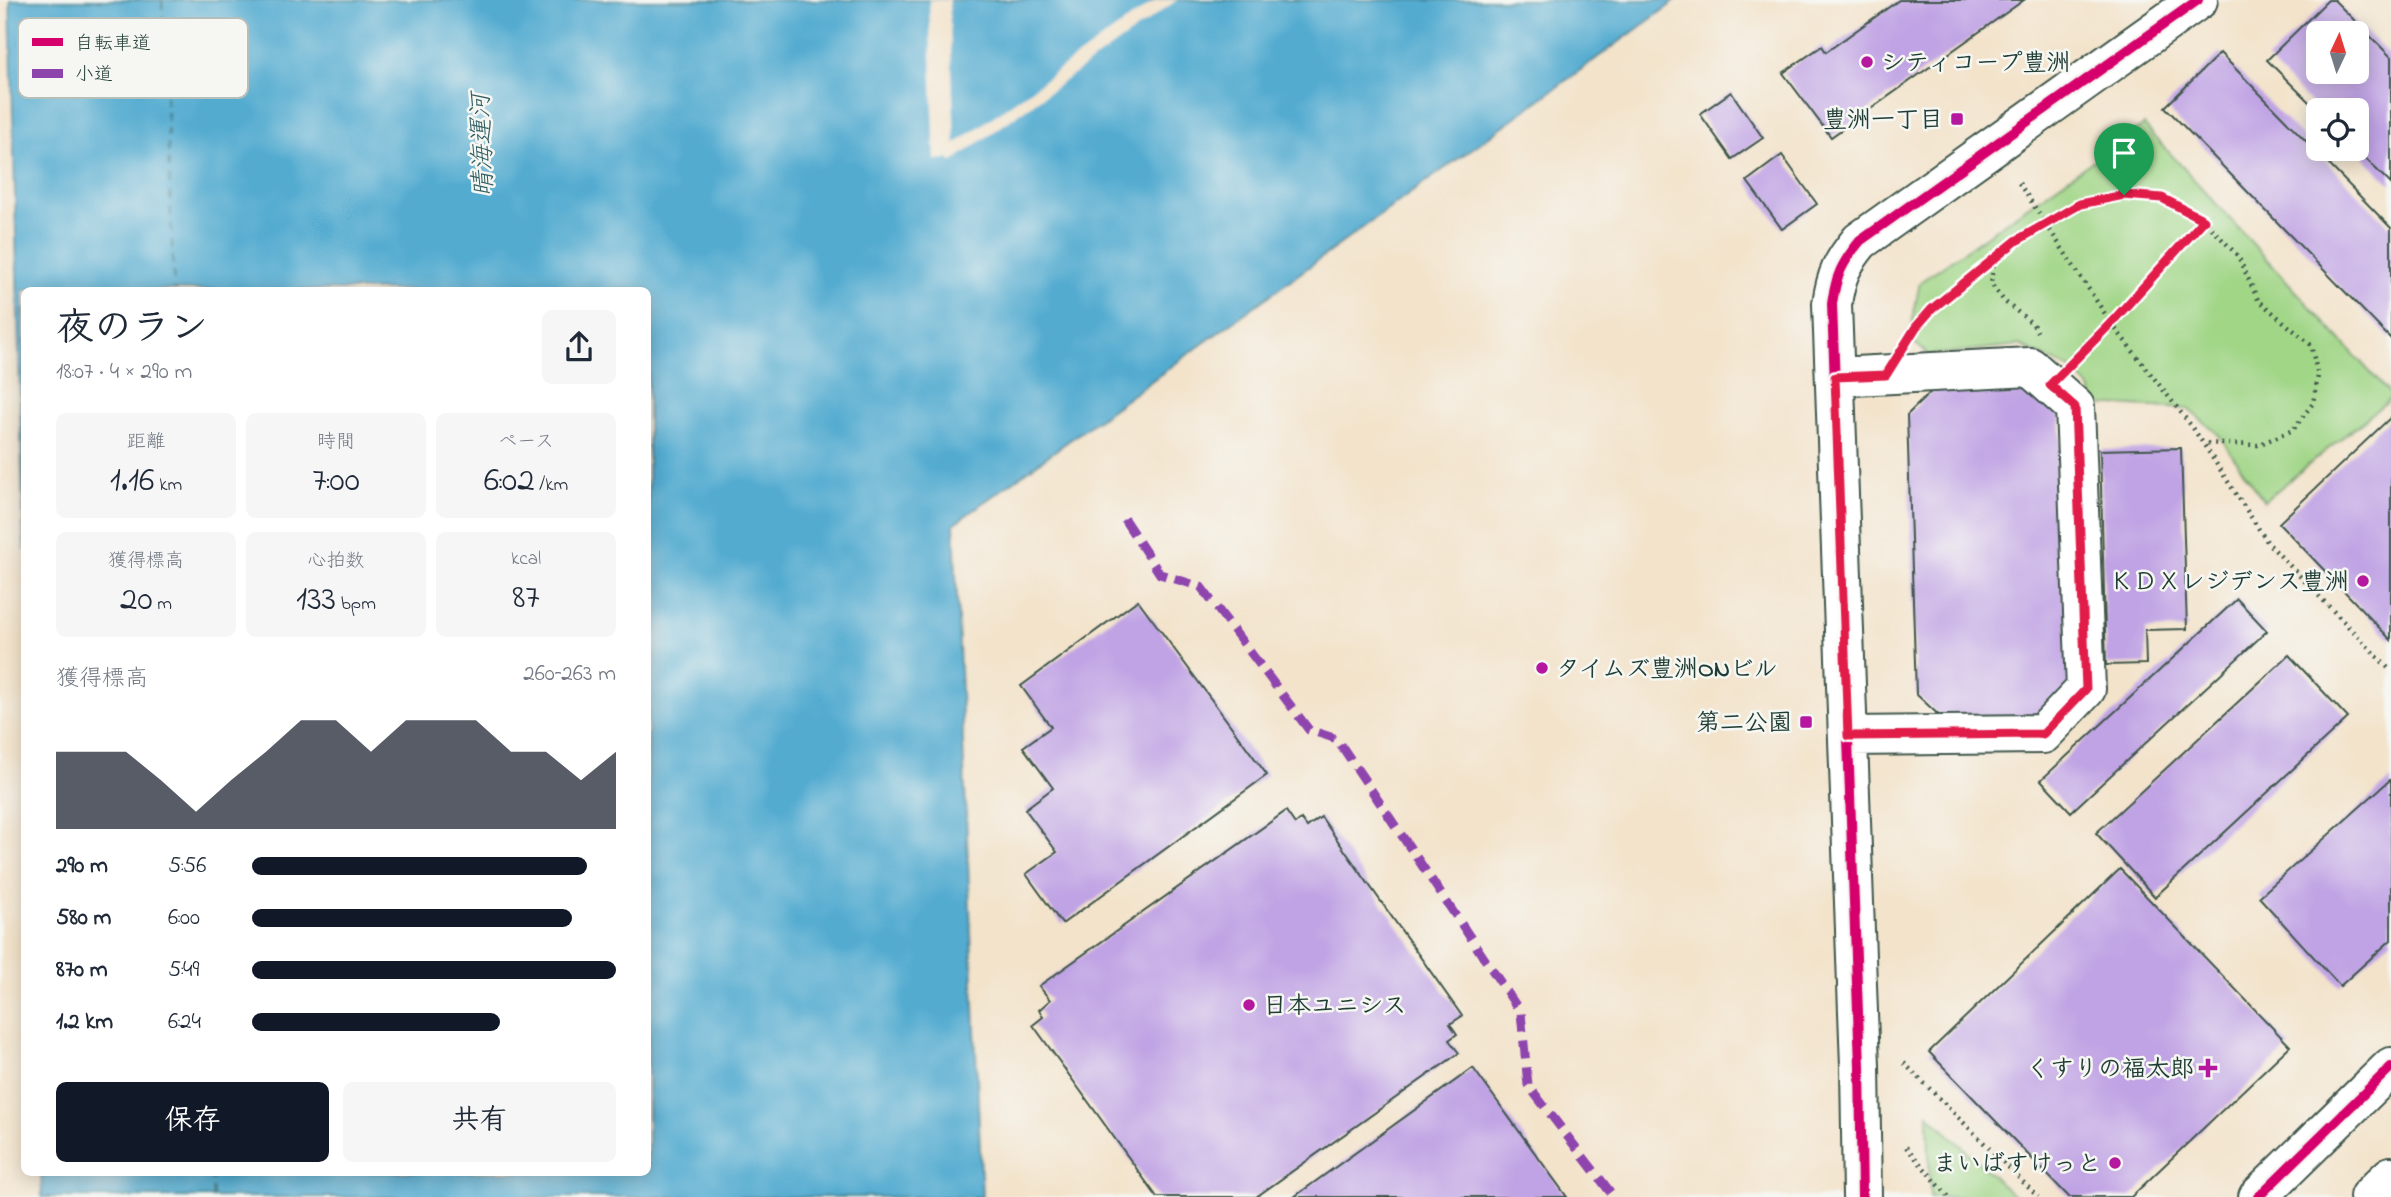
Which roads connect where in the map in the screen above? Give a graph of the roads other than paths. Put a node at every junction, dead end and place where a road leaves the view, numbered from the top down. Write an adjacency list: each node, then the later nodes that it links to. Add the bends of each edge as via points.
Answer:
1 (2198, 0): 2 (street, via 1860,241 1844,260 1836,280 1832,304)
2 (1835, 377): 3 (street); 3 (street, via 2040,376 2075,407 2086,689 2043,734)
3 (1848, 736): 6 (street)
4 (2391, 1067): 7 (street)
5 (2391, 1176): 8 (street)
6 (1862, 1197)
7 (2258, 1197)
8 (2369, 1197)

